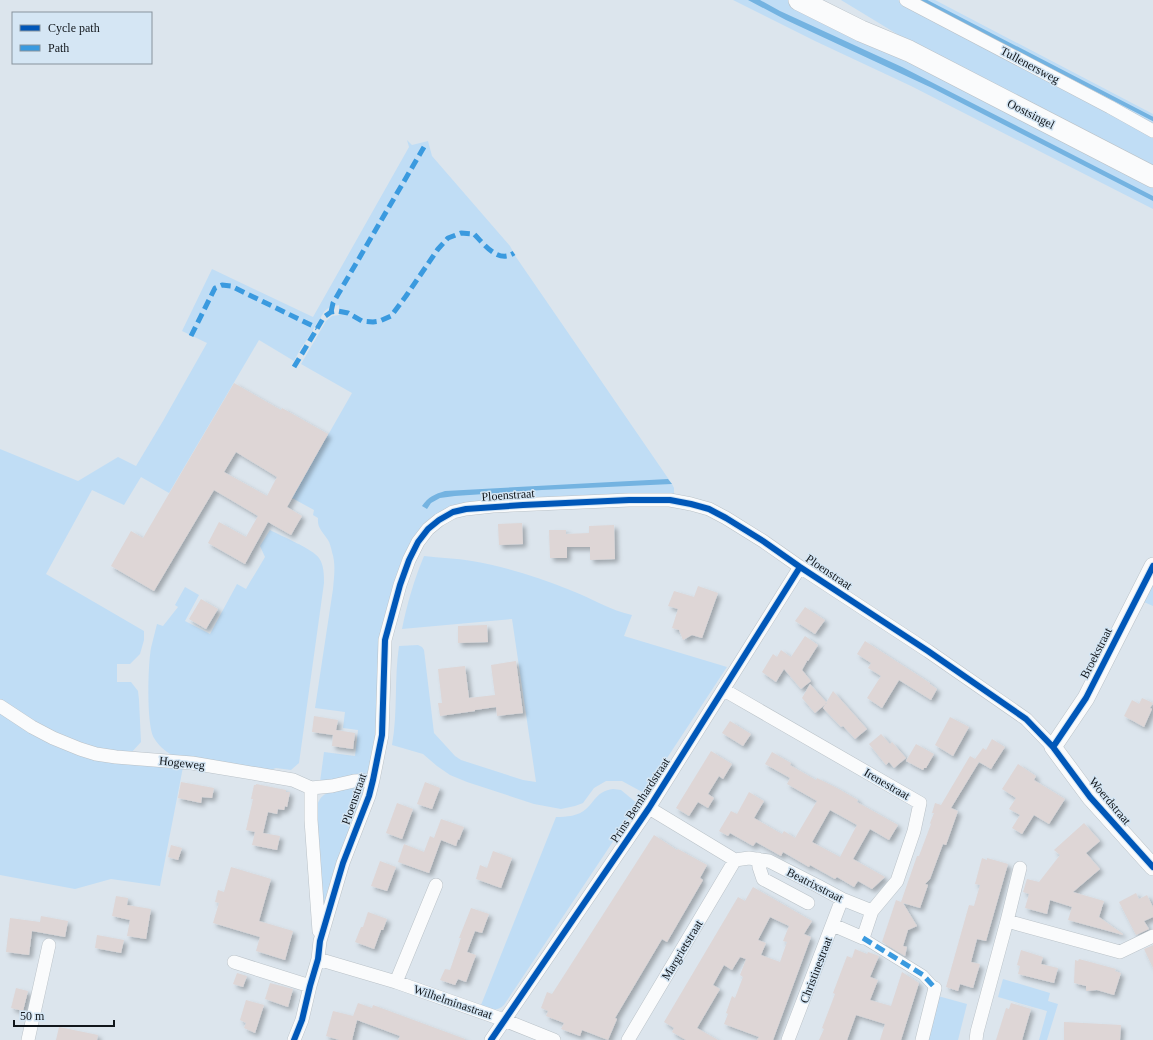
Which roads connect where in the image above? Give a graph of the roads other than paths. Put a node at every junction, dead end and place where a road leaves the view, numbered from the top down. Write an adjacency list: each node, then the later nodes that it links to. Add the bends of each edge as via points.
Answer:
1 (799, 0): 4 (main road, Oostsingel)
2 (831, 0): 4 (main road, Oostsingel, via 866,20)
3 (906, 0): 5 (street, Tullenersweg)
4 (909, 51): 6 (main road, Oostsingel)
5 (1153, 131)
6 (1153, 176)
7 (800, 566): 9 (street, Prins Bernhardstraat); 11 (street, Ploenstraat, via 1026,719); 12 (street, Ploenstraat, via 710,509 670,500 493,506 453,512 439,520 422,537 409,560 400,585 385,640 382,735)
8 (1153, 566): 11 (street, Broekstraat, via 1086,698)
9 (724, 690): 14 (street, Prins Bernhardstraat); 22 (street, Irenestraat, via 920,803 914,831 897,881)
10 (0, 706): 13 (street, Hogeweg, via 54,738 96,754 192,763 293,780)
11 (1053, 747): 17 (street, Woerdstraat, via 1090,797)
12 (373, 780): 13 (street, Hogeweg); 27 (street, Ploenstraat, via 343,863)
13 (311, 788): 27 (street, Ploenstraat)
14 (649, 808): 16 (street); 34 (street, Prins Bernhardstraat)
15 (758, 859): 16 (street, Beatrixstraat); 20 (street, Beatrixstraat, via 769,861); 21 (street, Beatrixstraat, via 763,879)
16 (735, 860): 39 (street, Margrietstraat)
17 (1153, 867)
18 (1020, 868): 23 (street)
19 (436, 885): 31 (street)
20 (842, 899): 22 (street, Beatrixstraat); 24 (street, Christinestraat)
21 (808, 903)
22 (872, 911): 26 (street, Irenestraat)
23 (1007, 921): 25 (street, via 1120,952); 42 (street)
24 (833, 925): 26 (street); 40 (street, Christinestraat)
25 (1153, 936)
26 (863, 938): 33 (street, via 923,975)
27 (320, 941): 29 (street, Ploenstraat)
28 (49, 946): 35 (street)
29 (318, 959): 31 (street, Wilhelminastraat); 32 (street, Ploenstraat)
30 (234, 962): 32 (street)
31 (396, 982): 34 (street, Wilhelminastraat)
32 (310, 986): 36 (street, Ploenstraat)
33 (934, 988): 41 (street)
34 (504, 1020): 37 (street, Prins Bernhardstraat); 38 (street, Wilhelminastraat)
35 (28, 1040)
36 (294, 1040)
37 (491, 1040)
38 (554, 1040)
39 (628, 1040)
40 (788, 1040)
41 (922, 1040)
42 (976, 1040)

